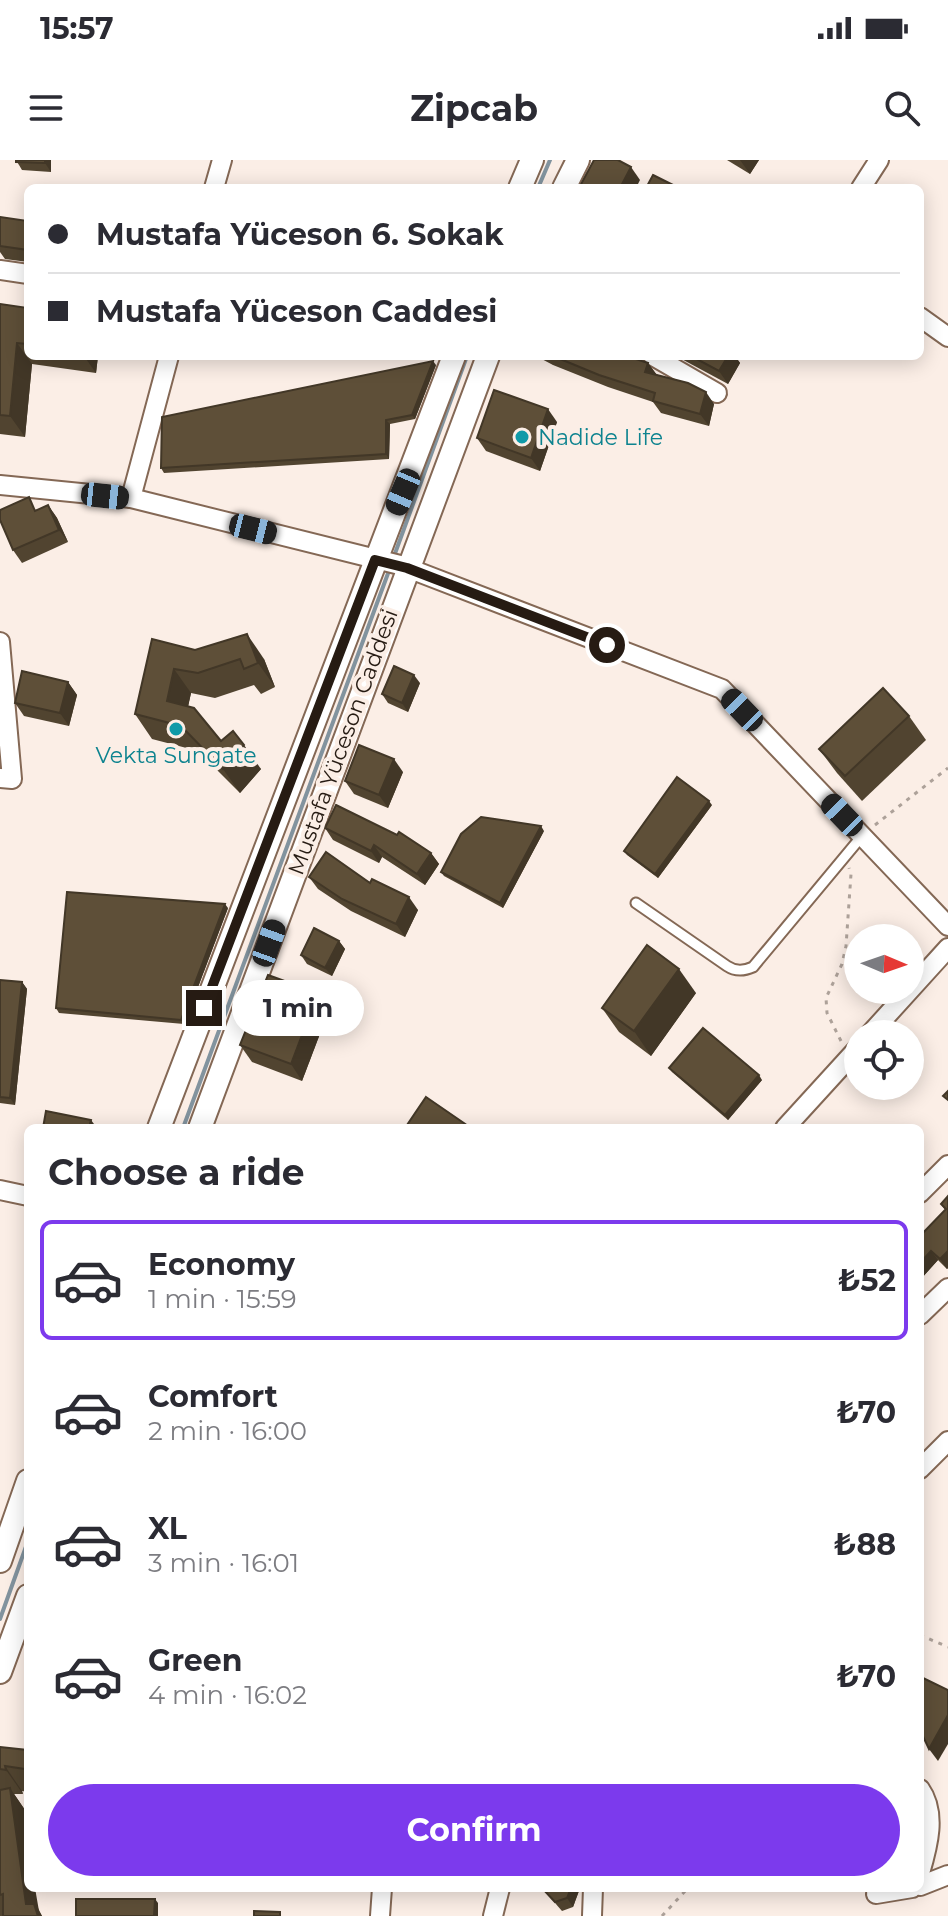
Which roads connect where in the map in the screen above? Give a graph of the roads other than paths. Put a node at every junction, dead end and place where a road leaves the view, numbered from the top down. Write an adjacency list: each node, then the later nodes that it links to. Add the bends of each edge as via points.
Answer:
1 (222, 160): 5 (street)
2 (532, 160): 6 (street)
3 (578, 160): 7 (street)
4 (879, 160): 8 (street)
5 (215, 184)
6 (522, 184)
7 (566, 184)
8 (864, 184)
9 (0, 270): 10 (street)
10 (24, 273)
11 (924, 320): 12 (street)
12 (948, 337)
13 (168, 360): 19 (street)
14 (453, 360): 20 (street, Mustafa Yüceson Caddesi)
15 (486, 360): 20 (street, Mustafa Yüceson Caddesi)
16 (660, 360): 17 (street)
17 (717, 393)
18 (0, 485): 19 (street)
19 (131, 498): 20 (street)
20 (392, 564): 23 (street, via 722,689); 29 (street, Mustafa Yüceson Caddesi); 30 (street, Mustafa Yüceson Caddesi)
21 (0, 642): 22 (street, via 12,779)
22 (0, 778)
23 (862, 836): 24 (lane, via 753,967 743,971 727,966); 25 (street)
24 (636, 903)
25 (948, 926)
26 (948, 948): 27 (street)
27 (883, 1020)
28 (844, 1063): 31 (street)
29 (161, 1124)
30 (201, 1124)
31 (789, 1124)
32 (948, 1165): 33 (street)
33 (924, 1189)
34 (0, 1190): 35 (street)
35 (24, 1195)
36 (948, 1288): 37 (street)
37 (924, 1311)
38 (948, 1441): 39 (street)
39 (924, 1465)
40 (23, 1511): 41 (street)
41 (0, 1561)
42 (24, 1607): 43 (street)
43 (0, 1672)
44 (924, 1794): 45 (street, via 929,1801)
45 (924, 1860)
46 (948, 1875): 47 (street)
47 (924, 1884)
48 (382, 1892): 53 (street)
49 (499, 1892): 54 (street)
50 (593, 1892): 55 (street)
51 (888, 1892): 52 (street)
52 (876, 1894)
53 (380, 1916)
54 (493, 1916)
55 (592, 1916)

